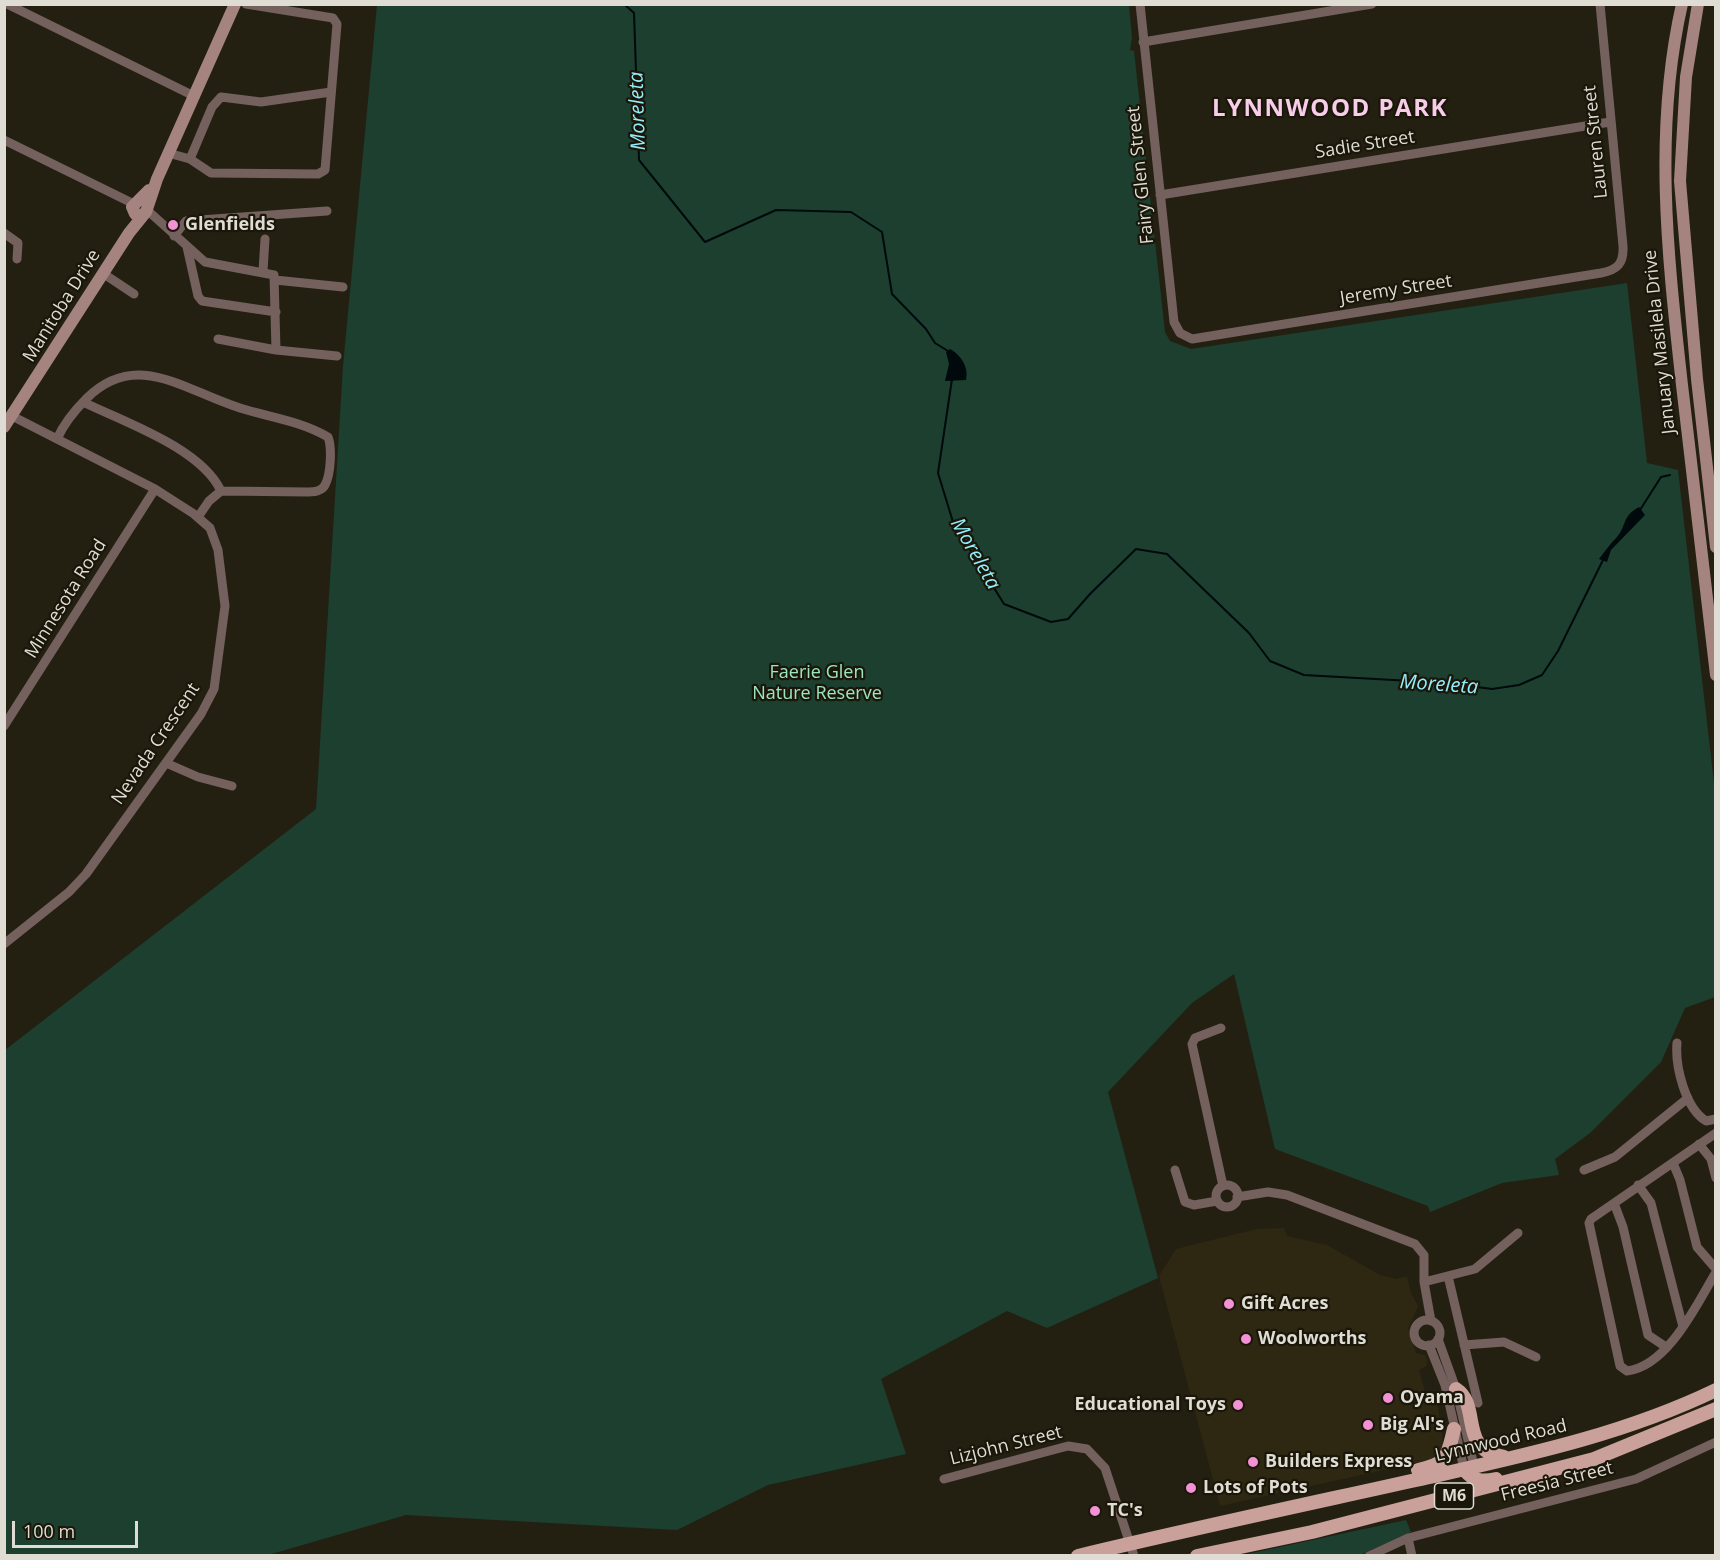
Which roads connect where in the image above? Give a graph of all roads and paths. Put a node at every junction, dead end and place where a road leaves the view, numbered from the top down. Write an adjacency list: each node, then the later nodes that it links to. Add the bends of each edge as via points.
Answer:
1 (7, 4): 11 (street)
2 (235, 4): 11 (main road, Manitoba Drive)
3 (246, 4): 10 (street, via 336,21)
4 (1140, 4): 9 (street, Fairy Glen Street)
5 (1372, 4): 9 (street)
6 (1600, 4): 12 (street, Lauren Street)
7 (1682, 4): 43 (main road, January Masilela Drive, via 1666,120 1665,220)
8 (1698, 4): 42 (main road, January Masilela Drive, via 1686,77 1681,197)
9 (1143, 42): 16 (street, Fairy Glen Street)
10 (331, 92): 15 (street, via 261,102 221,97 212,107); 15 (street, via 326,167 321,173 211,173)
11 (194, 96): 14 (main road, Manitoba Drive)
12 (1610, 122): 16 (street, Sadie Street); 25 (street, Lauren Street, via 1623,252 1621,264)
13 (4, 140): 17 (street)
14 (168, 153): 15 (street); 17 (main road, Manitoba Drive)
15 (190, 159)
16 (1160, 195): 31 (street, Fairy Glen Street, via 1175,325)
17 (140, 208): 20 (street); 26 (main road, Manitoba Drive)
18 (327, 211): 20 (street, via 186,221)
19 (4, 233): 23 (street, via 18,243)
20 (174, 236): 22 (street)
21 (265, 239): 24 (street)
22 (187, 247): 24 (street, via 205,261); 30 (street, via 202,301)
23 (17, 259)
24 (263, 271): 27 (street, via 274,274)
25 (1611, 271): 31 (street, Jeremy Street)
26 (104, 274): 29 (street); 36 (main road, Manitoba Drive)
27 (275, 280): 28 (street); 30 (street)
28 (343, 287)
29 (134, 294)
30 (276, 312): 33 (street)
31 (1186, 338)
32 (218, 339): 33 (street)
33 (276, 350): 34 (street)
34 (337, 356)
35 (83, 402): 38 (street); 40 (street, via 188,456 214,478); 40 (street, via 110,379 158,376 208,398 328,437 331,446 326,482 320,489)
36 (12, 416): 37 (main road, Manitoba Drive); 38 (street, Nevada Crescent)
37 (4, 427)
38 (57, 439): 39 (street, Nevada Crescent)
39 (155, 489): 41 (street, Nevada Crescent); 44 (street, Minnesota Road)
40 (221, 491): 41 (street)
41 (198, 517): 45 (street, Nevada Crescent, via 213,532 218,550 225,606 220,659 210,699)
42 (1716, 547)
43 (1716, 675)
44 (4, 726)
45 (166, 763): 46 (street); 47 (street, Nevada Crescent, via 80,881)
46 (232, 786)
47 (4, 944)
48 (1221, 1028): 59 (street, via 1195,1038 1192,1044)
49 (1677, 1042): 50 (street)
50 (1688, 1098): 51 (street, via 1696,1115); 56 (street, via 1615,1157)
51 (1716, 1119)
52 (1716, 1133): 53 (street)
53 (1699, 1144): 54 (street); 57 (street, via 1711,1158)
54 (1673, 1162): 58 (street); 64 (street, via 1697,1247)
55 (1175, 1170): 61 (street, via 1185,1202 1194,1205)
56 (1584, 1170)
57 (1716, 1179)
58 (1638, 1185): 62 (street); 70 (street, via 1651,1203)
59 (1223, 1186): 60 (street, via 1233,1188); 61 (street)
60 (1237, 1197): 61 (street, via 1229,1207); 66 (street, via 1268,1192 1287,1195 1407,1239 1424,1255)
61 (1217, 1201)
62 (1614, 1203): 74 (street, via 1648,1335); 74 (street, via 1589,1223 1620,1366 1627,1371 1640,1370)
63 (1518, 1233): 65 (street, via 1479,1267)
64 (1716, 1270): 70 (street)
65 (1448, 1276): 66 (street); 73 (street)
66 (1424, 1282): 67 (street)
67 (1426, 1297): 68 (street); 69 (street)
68 (1431, 1321): 69 (street); 71 (street, via 1438,1326)
69 (1419, 1323): 72 (street, via 1416,1340)
70 (1683, 1327): 74 (street)
71 (1438, 1339): 72 (street); 76 (street)
72 (1429, 1345): 80 (street, via 1445,1385)
73 (1464, 1345): 75 (street, via 1504,1342); 78 (street)
74 (1666, 1347)
75 (1536, 1357)
76 (1456, 1389): 83 (main road, via 1464,1399 1477,1442 1490,1454); 84 (street)
77 (1716, 1390): 83 (main road, Lynnwood Road / M6, via 1561,1447)
78 (1478, 1403)
79 (1716, 1409): 81 (main road, M6)
80 (1454, 1429): 84 (street); 86 (main road, via 1449,1453 1441,1463 1373,1482)
81 (1643, 1439): 84 (main road, via 1484,1482); 87 (main road, M6, via 1594,1459)
82 (1716, 1442): 88 (street, Freesia Street, via 1618,1484)
83 (1507, 1458): 84 (main road, Lynnwood Road / M6)
84 (1471, 1472): 86 (main road, Lynnwood Road / M6); 87 (main road, via 1470,1490)
85 (944, 1479): 89 (street, Lizjohn Street, via 1068,1446 1087,1449 1105,1468)
86 (1342, 1496): 89 (main road, Lynnwood Road / M6)
87 (1450, 1497): 91 (main road, M6)
88 (1408, 1538): 92 (street, Freesia Street); 93 (street)
89 (1133, 1549): 90 (main road, Lynnwood Road / M6)
90 (1078, 1556)
91 (1197, 1556)
92 (1369, 1556)
93 (1413, 1556)

